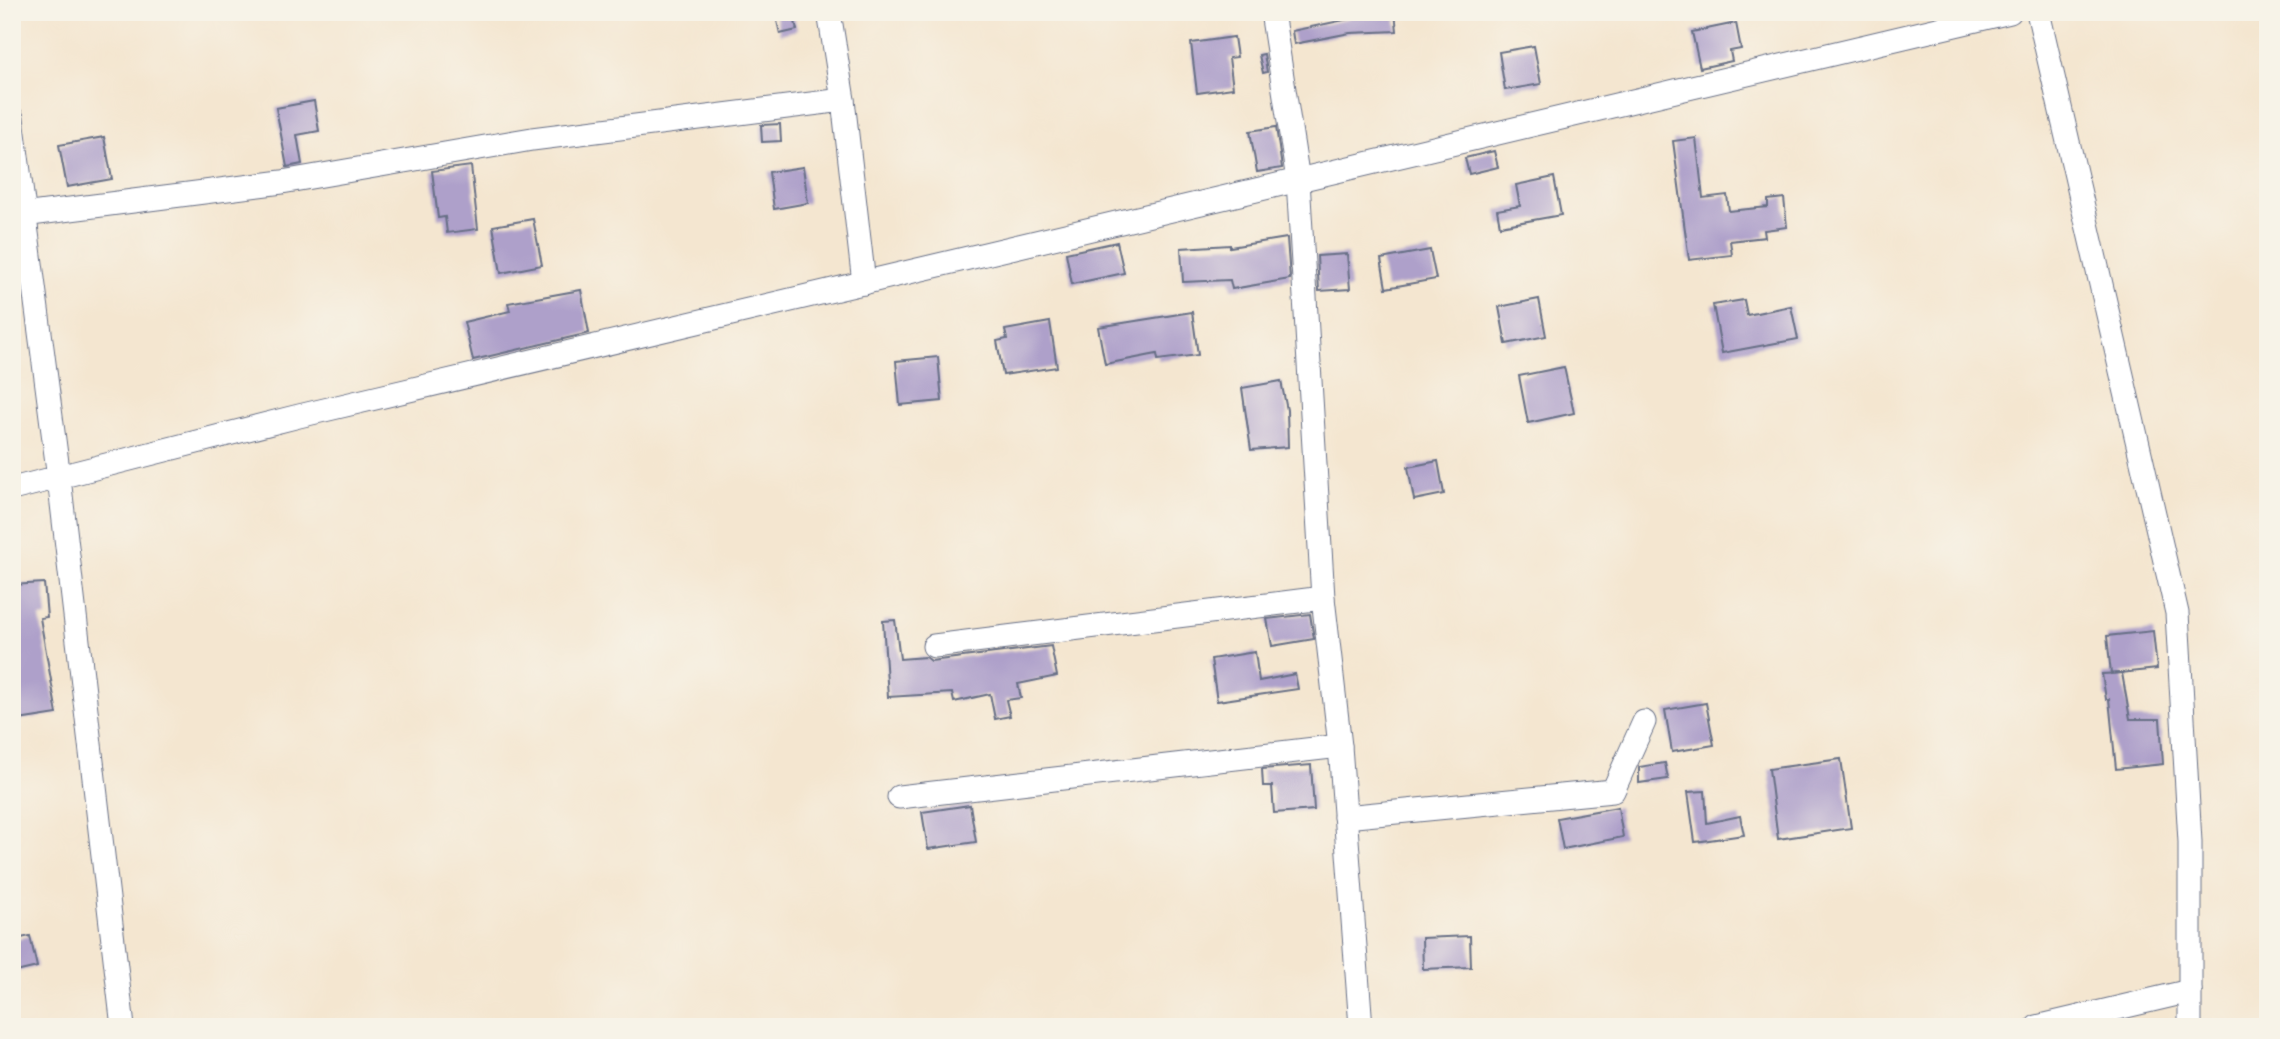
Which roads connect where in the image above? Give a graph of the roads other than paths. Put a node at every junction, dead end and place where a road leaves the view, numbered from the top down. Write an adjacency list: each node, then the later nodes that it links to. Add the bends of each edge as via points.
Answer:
1 (829, 12): 5 (street)
2 (1272, 12): 7 (street)
3 (2010, 12): 7 (street)
4 (2038, 12): 18 (street, via 2177,613 2190,842)
5 (843, 100): 8 (street, via 532,139 282,182); 9 (street)
6 (12, 118): 8 (street)
7 (1297, 180): 9 (street); 12 (street)
8 (23, 215): 10 (street)
9 (864, 283): 10 (street, via 299,416)
10 (59, 478): 11 (street); 19 (street)
11 (12, 489)
12 (1323, 597): 13 (street); 15 (street)
13 (934, 646)
14 (1644, 722): 17 (street, via 1613,791)
15 (1340, 746): 16 (street); 17 (street)
16 (899, 797)
17 (1345, 817): 20 (street)
18 (2190, 990): 21 (street); 22 (street)
19 (123, 1027)
20 (1361, 1027)
21 (2037, 1027)
22 (2190, 1027)

